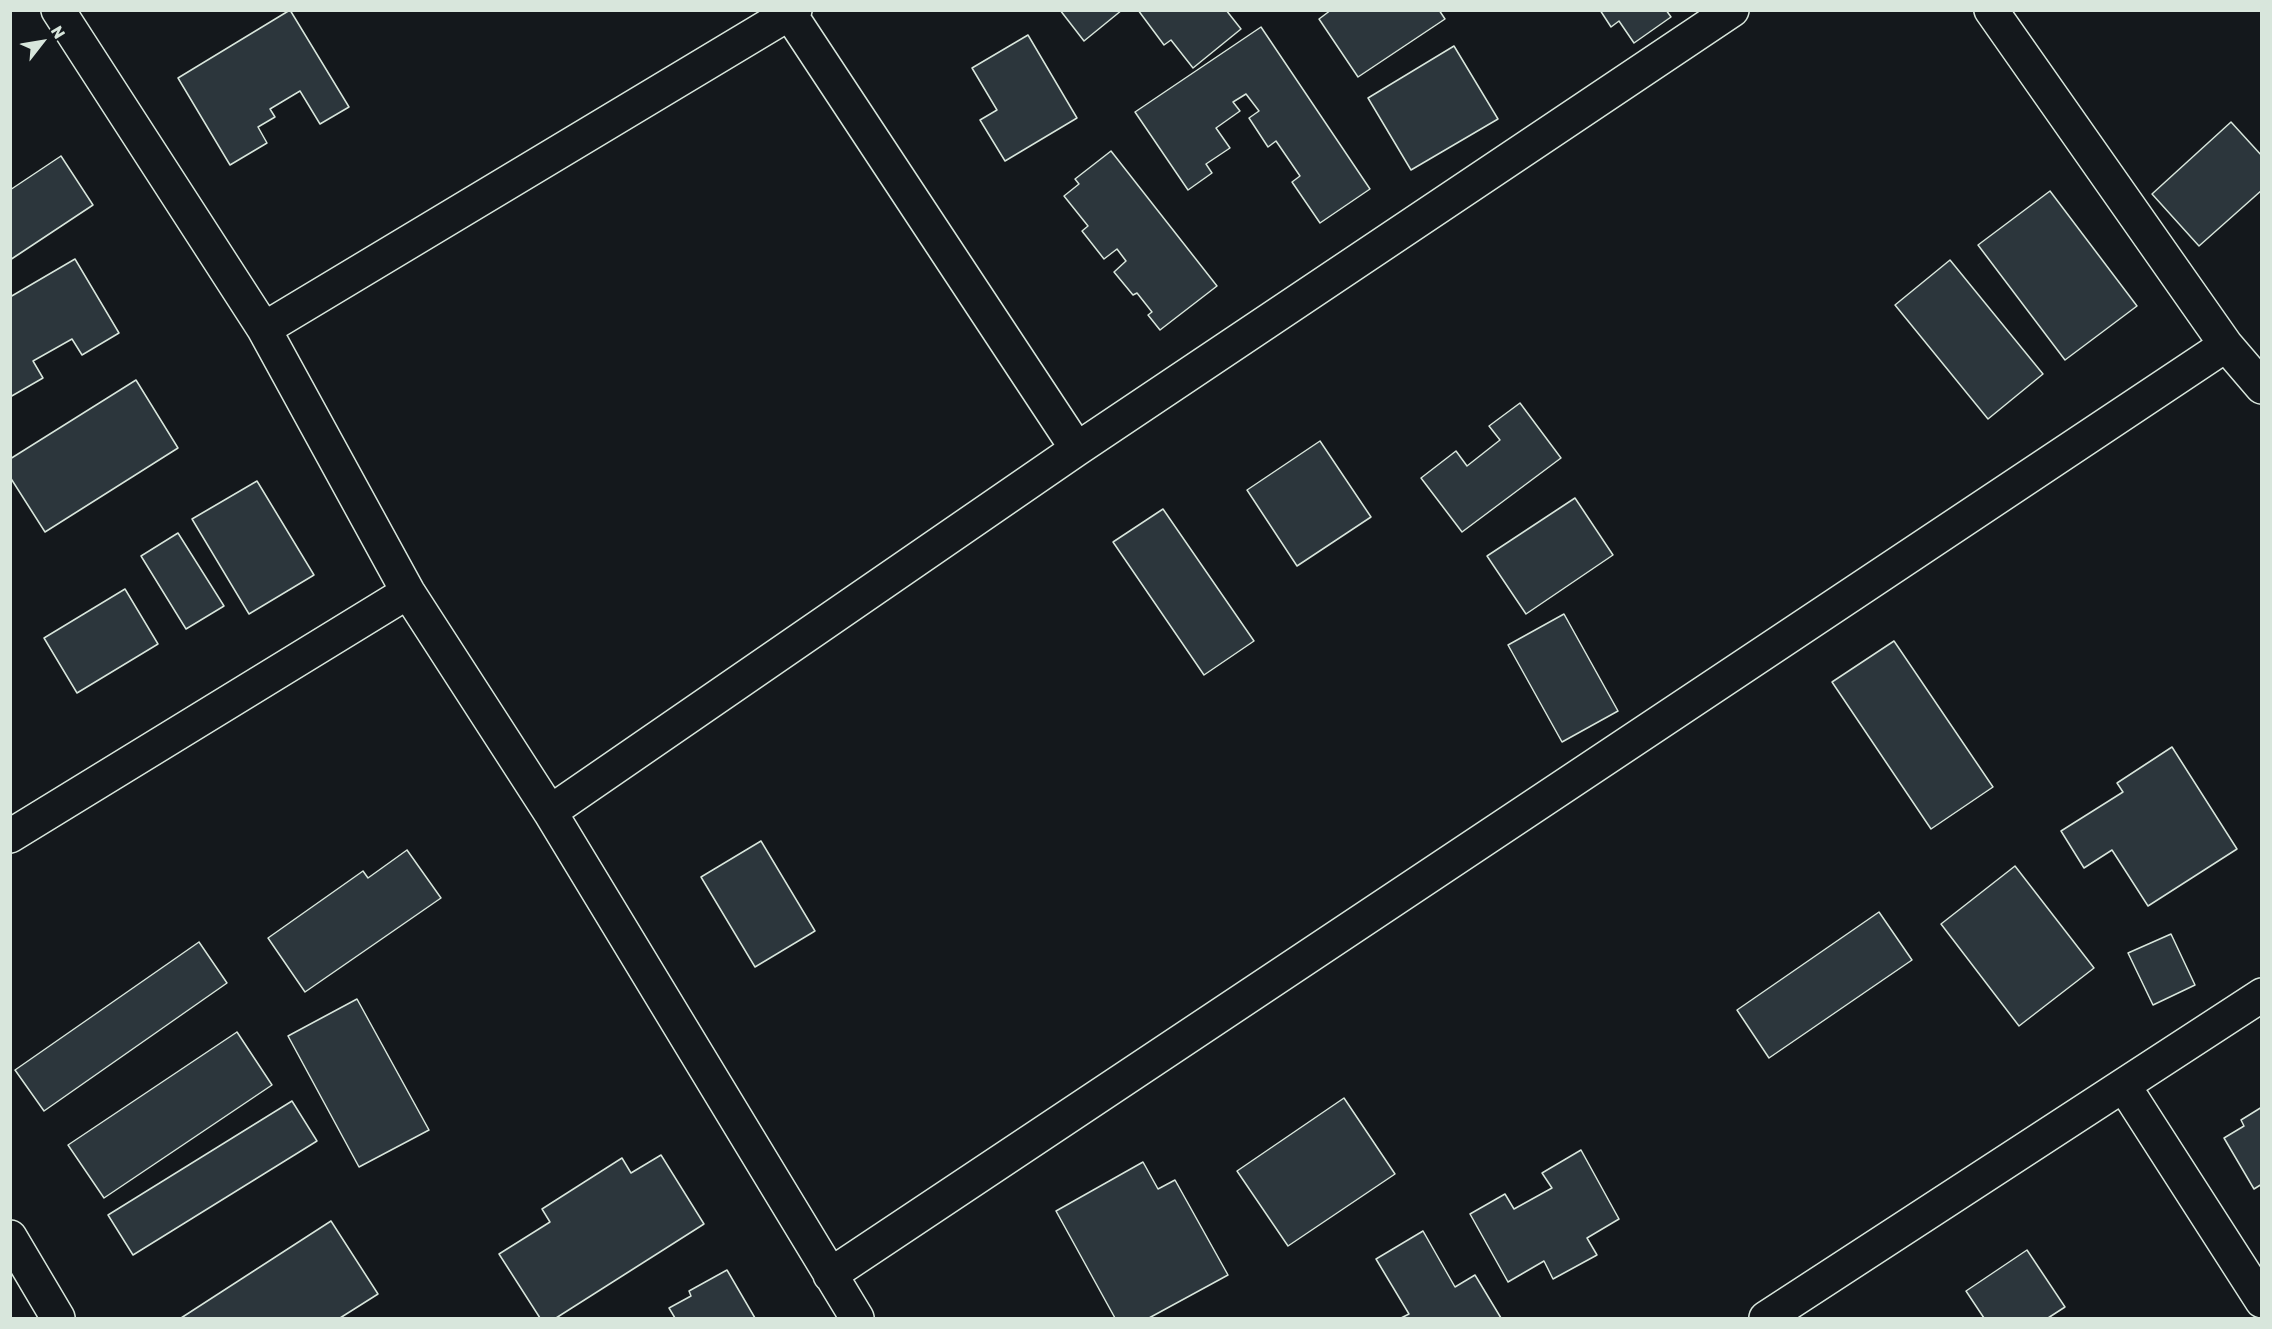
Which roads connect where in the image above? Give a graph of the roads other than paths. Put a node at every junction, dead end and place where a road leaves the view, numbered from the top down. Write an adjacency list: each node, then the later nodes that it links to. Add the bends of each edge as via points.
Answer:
1 (58, 10): 5 (street)
2 (1732, 10): 8 (street)
3 (1991, 10): 6 (street)
4 (792, 12): 5 (street); 8 (street)
5 (264, 329): 9 (street)
6 (2226, 345): 7 (street); 15 (street)
7 (2262, 387)
8 (1077, 449): 10 (street)
9 (408, 592): 10 (street); 11 (street)
10 (550, 812): 15 (street)
11 (10, 836)
12 (2262, 994): 13 (street)
13 (2124, 1086): 16 (street); 19 (street)
14 (10, 1237): 17 (street)
15 (830, 1275): 18 (street)
16 (2262, 1301)
17 (58, 1318)
18 (857, 1318)
19 (1766, 1318)

